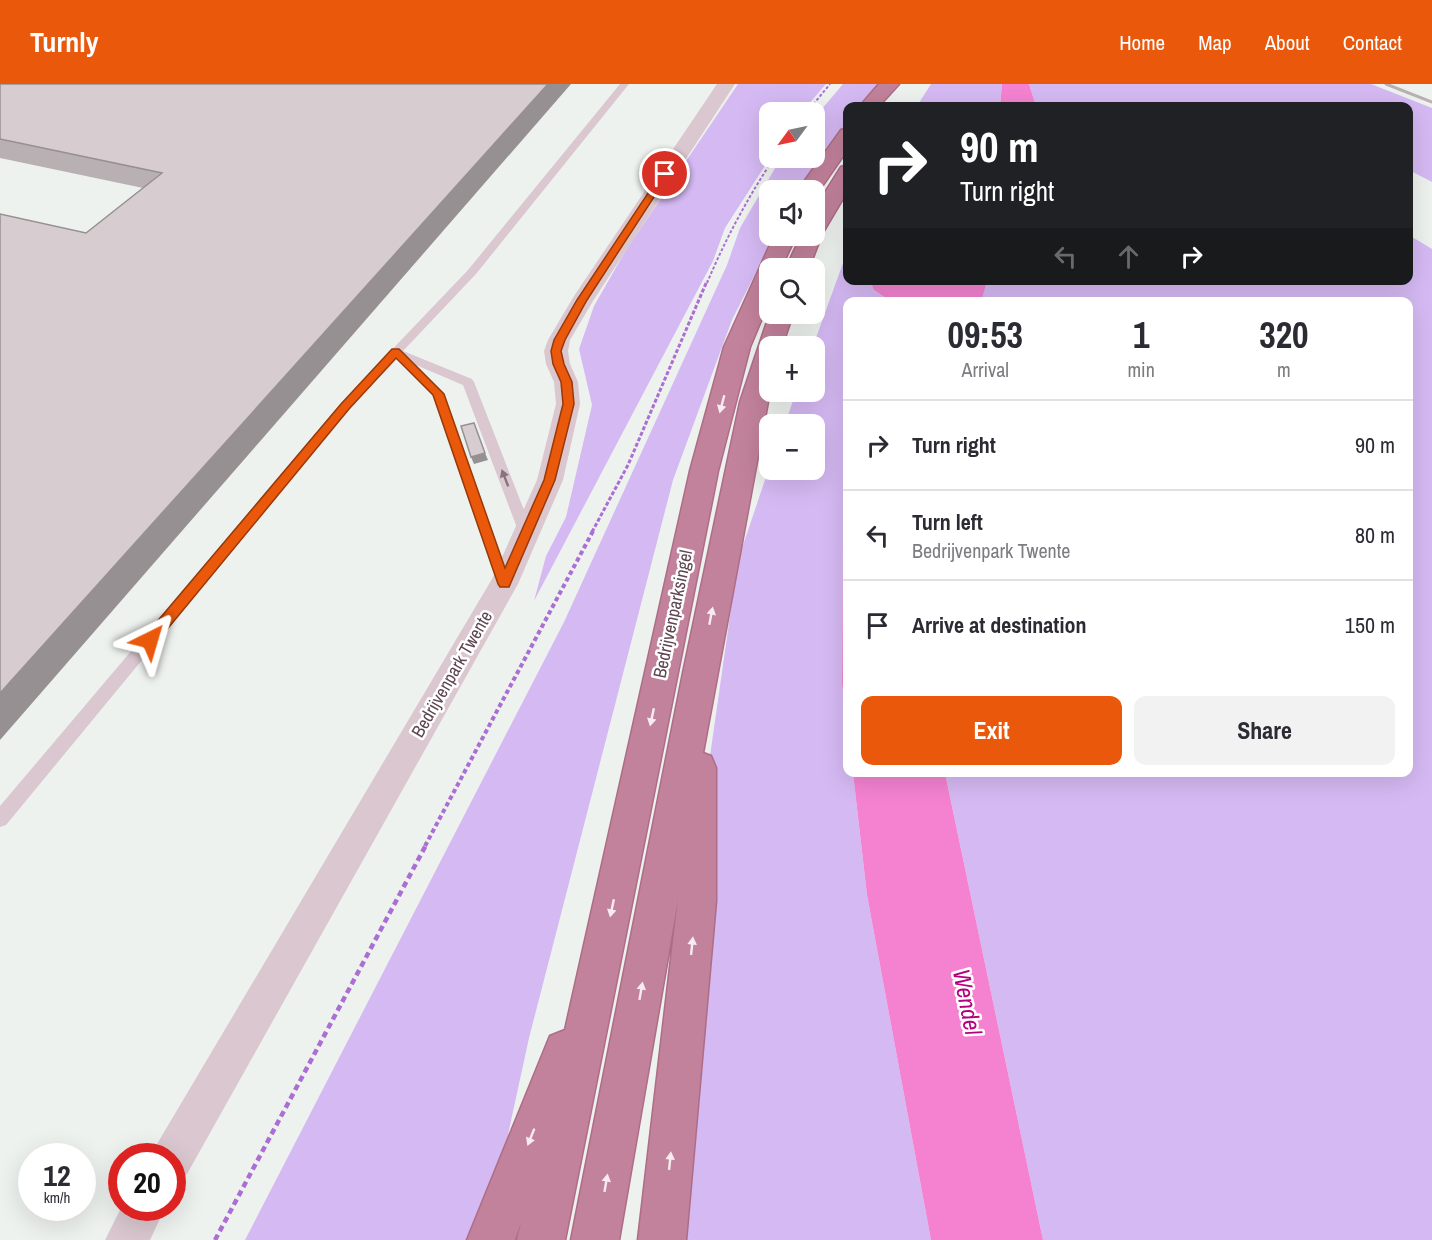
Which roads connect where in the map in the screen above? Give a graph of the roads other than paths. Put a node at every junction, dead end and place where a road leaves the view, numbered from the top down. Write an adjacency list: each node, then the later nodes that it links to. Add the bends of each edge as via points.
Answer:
1 (625, 84): 10 (lane, via 472,272)
2 (726, 84): 12 (street, Bedrijvenpark Twente, via 582,300 560,340 556,351 568,404 549,480)
3 (896, 94): 4 (highway)
4 (878, 102)
5 (843, 141): 6 (highway)
6 (814, 180)
7 (843, 180): 8 (highway)
8 (825, 211)
9 (759, 295): 16 (highway, Bedrijvenparksingel, one-way to 16, via 737,347 704,471)
10 (396, 351): 12 (lane, one-way to 10, via 468,382); 13 (lane, via 438,394); 15 (lane, via 345,406)
11 (759, 383): 14 (highway, Bedrijvenparksingel, one-way to 11)
12 (526, 532): 13 (street, Bedrijvenpark Twente)
13 (504, 584): 17 (street, Bedrijvenpark Twente)
14 (700, 673): 22 (highway, one-way to 14); 23 (highway, one-way to 14, via 696,901)
15 (0, 819)
16 (599, 966): 20 (highway, one-way to 20); 21 (highway)
17 (181, 1143)
18 (137, 1221): 19 (street)
19 (126, 1240)
20 (491, 1240)
21 (541, 1240)
22 (595, 1240)
23 (662, 1240)

